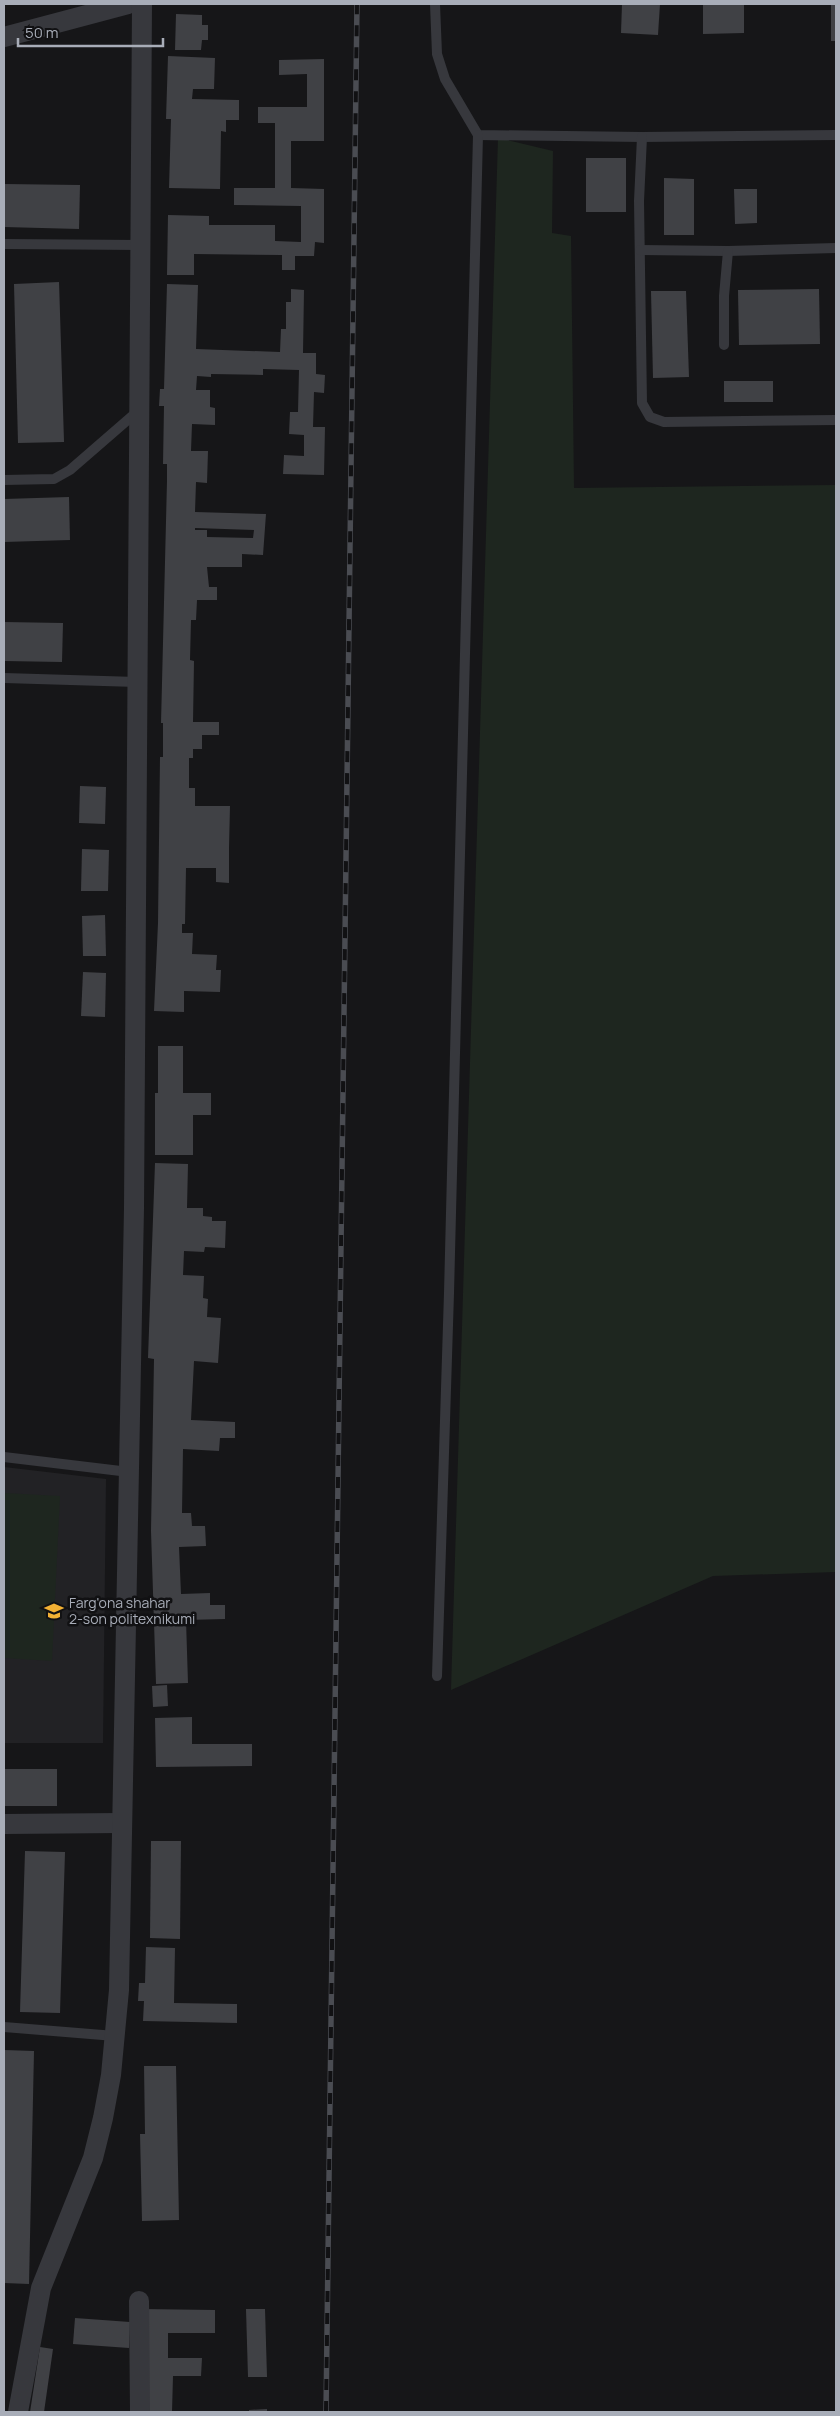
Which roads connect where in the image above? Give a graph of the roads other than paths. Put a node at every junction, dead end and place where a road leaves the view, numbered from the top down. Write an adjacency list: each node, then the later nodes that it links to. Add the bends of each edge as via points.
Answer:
1 (128, 4): 4 (street)
2 (142, 4): 9 (street)
3 (434, 4): 5 (lane, via 437,54 445,79)
4 (4, 37)
5 (478, 135): 7 (lane); 21 (lane, via 450,1293)
6 (836, 135): 7 (lane)
7 (642, 137): 11 (lane)
8 (4, 244): 9 (lane)
9 (140, 245): 14 (street)
10 (836, 248): 12 (lane)
11 (640, 250): 12 (lane); 15 (lane, via 642,403 650,417 664,422)
12 (728, 251): 13 (lane)
13 (724, 345)
14 (139, 410): 16 (lane, via 70,470 54,479); 18 (street)
15 (836, 420)
16 (4, 480)
17 (4, 678): 18 (lane)
18 (137, 682): 20 (street, via 134,1208)
19 (4, 1457): 20 (lane)
20 (128, 1472): 22 (street)
21 (437, 1676)
22 (121, 1823): 23 (street); 25 (street, via 119,1990)
23 (4, 1824)
24 (4, 2027): 25 (lane)
25 (114, 2036): 27 (street, via 104,2118 92,2158 41,2288)
26 (139, 2301): 28 (street)
27 (18, 2412)
28 (140, 2412)

